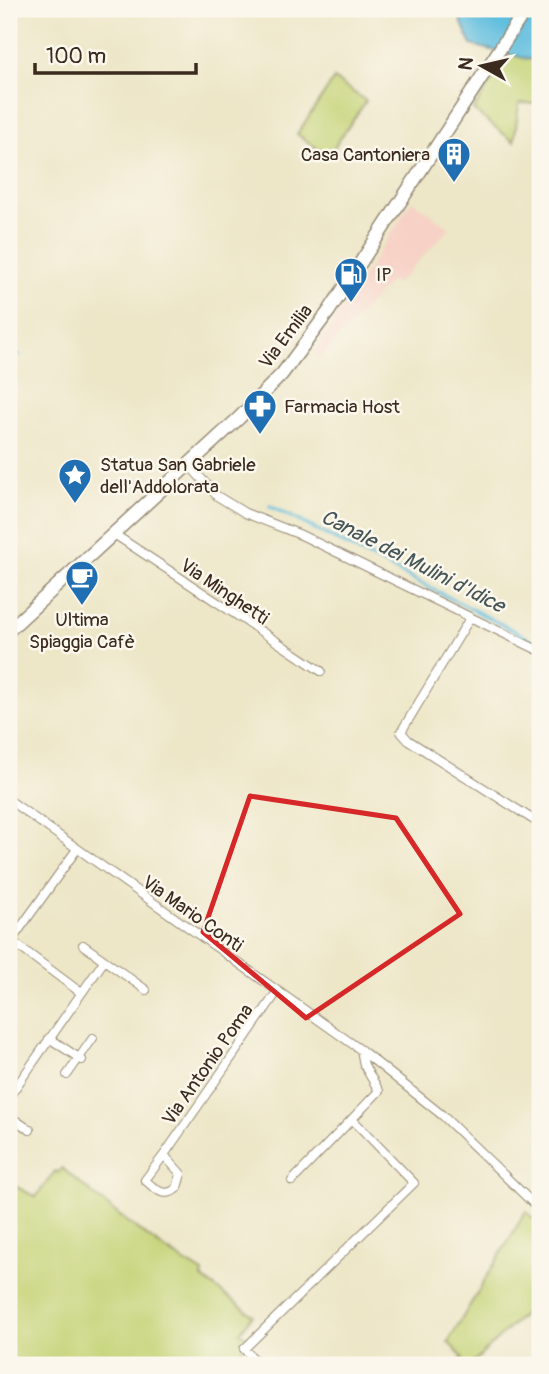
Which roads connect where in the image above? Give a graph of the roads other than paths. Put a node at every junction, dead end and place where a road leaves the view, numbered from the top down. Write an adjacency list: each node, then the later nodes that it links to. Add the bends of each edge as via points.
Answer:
1 (526, 9): 2 (main road, Via Emilia, via 306,343 262,396)
2 (188, 464): 3 (main road, Via Emilia); 4 (street, via 217,496 245,513 301,535)
3 (114, 534): 5 (main road, Via Emilia); 7 (street, Via Minghetti)
4 (470, 618): 6 (street); 9 (street, via 401,732)
5 (9, 630)
6 (540, 651)
7 (321, 671)
8 (9, 800): 10 (street, Via Mario Conti)
9 (540, 824)
10 (77, 849): 11 (street); 17 (street, Via Mario Conti)
11 (12, 942): 13 (street); 16 (street)
12 (83, 945): 14 (street)
13 (9, 958)
14 (104, 961): 15 (street); 16 (street)
15 (146, 990)
16 (80, 992): 18 (street)
17 (277, 992): 20 (street, Via Mario Conti); 27 (street, Via Antonio Poma)
18 (50, 1038): 21 (street); 23 (street)
19 (93, 1038): 21 (street)
20 (361, 1050): 25 (street, via 379,1091); 29 (street, Via Mario Conti, via 442,1115)
21 (81, 1059): 22 (street)
22 (67, 1075)
23 (9, 1097)
24 (9, 1115): 26 (street)
25 (352, 1119): 28 (street); 30 (street, via 414,1183 244,1349)
26 (30, 1130)
27 (164, 1155): 27 (street, Via Antonio Poma, via 145,1180 167,1194 177,1188 181,1174)
28 (292, 1181)
29 (540, 1210)
30 (260, 1365)

